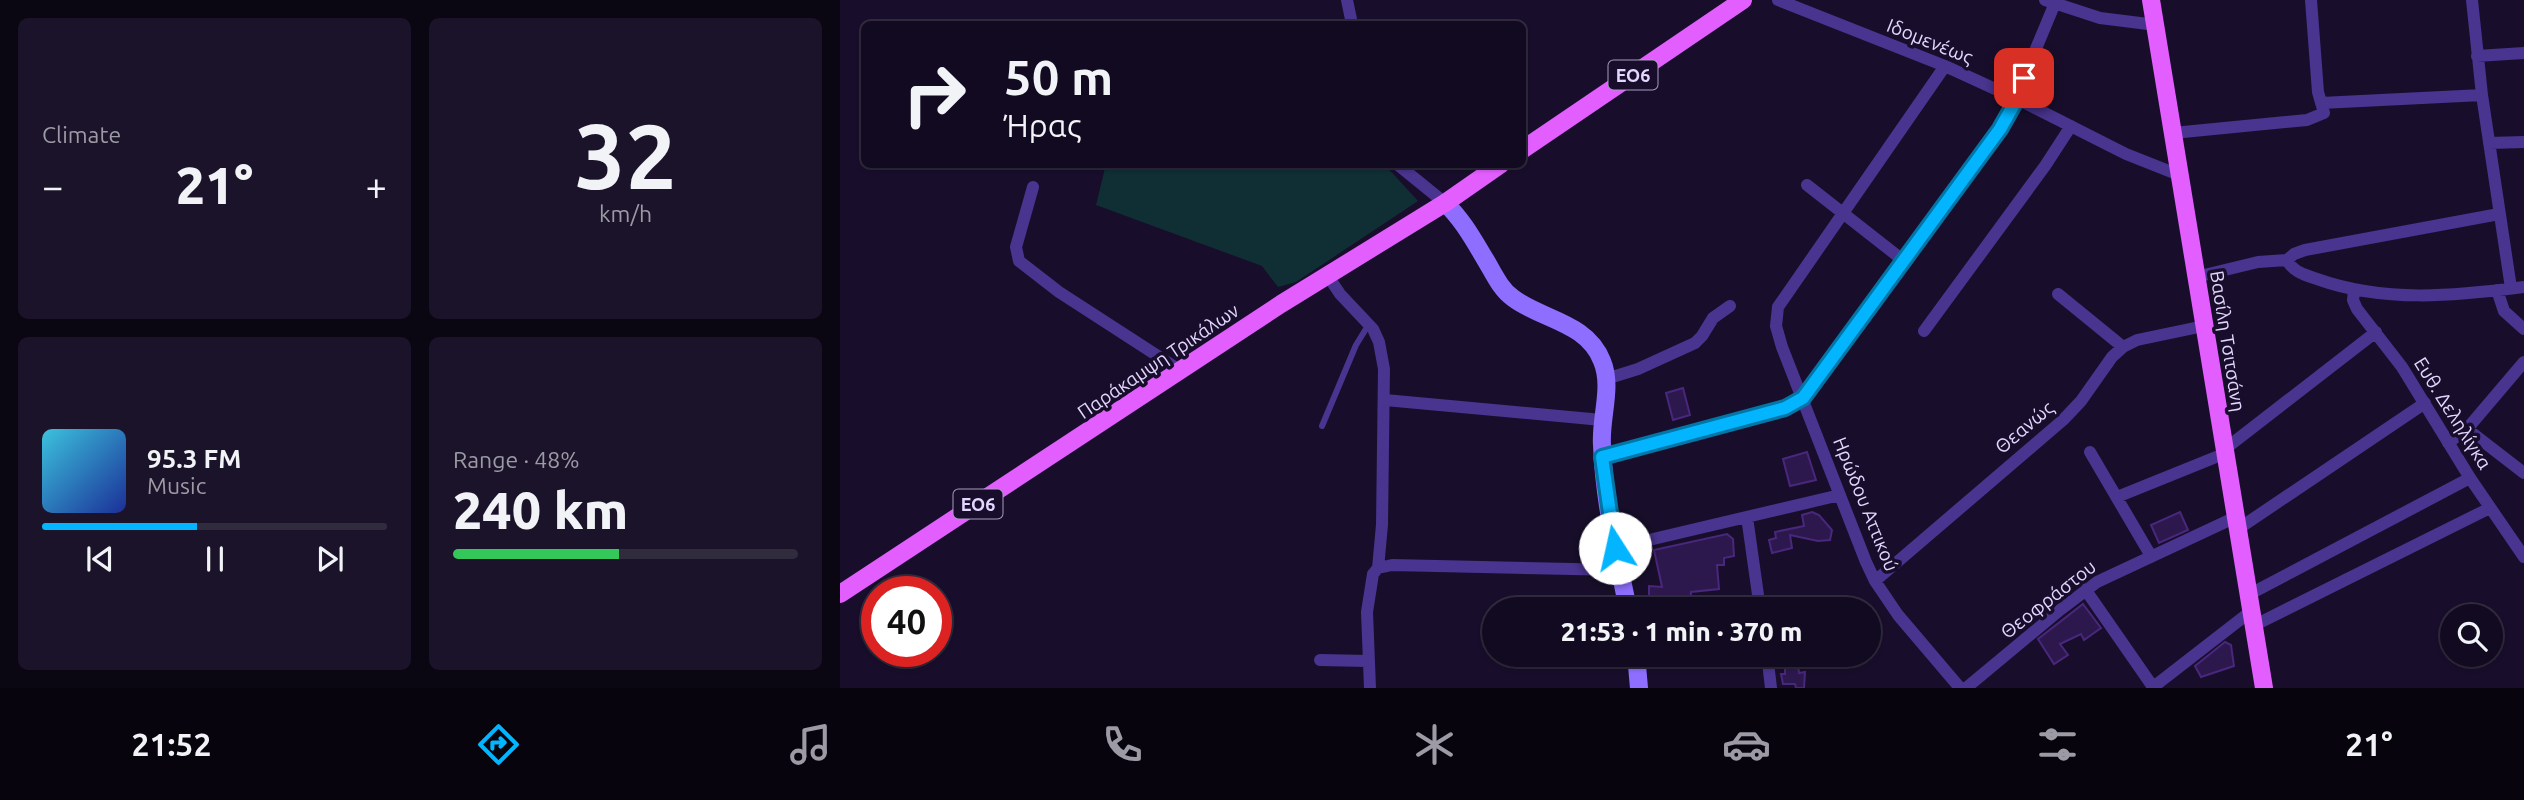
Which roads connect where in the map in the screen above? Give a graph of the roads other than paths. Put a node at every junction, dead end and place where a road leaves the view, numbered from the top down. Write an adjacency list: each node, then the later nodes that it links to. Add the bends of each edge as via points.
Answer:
1 (1347, 0): 9 (street)
2 (1743, 0): 8 (main road, ΕΟ6)
3 (1777, 0): 13 (street, Ιδομενέως)
4 (2151, 0): 10 (main road, Βασίλη Τσιτσάνη)
5 (2311, 0): 16 (street)
6 (2472, 0): 12 (street)
7 (2050, 2): 10 (street, via 2109,20); 15 (street)
8 (1723, 6): 21 (main road, ΕΟ6)
9 (1351, 21)
10 (2156, 25): 18 (main road, Βασίλη Τσιτσάνη)
11 (2524, 53): 12 (street)
12 (2477, 56): 14 (street)
13 (1945, 66): 15 (street, Ιδομενέως); 28 (street)
14 (2482, 95): 16 (street); 20 (street)
15 (2017, 99): 17 (street, Ιδομενέως); 31 (street)
16 (2322, 108): 18 (street, via 2307,120)
17 (2071, 125): 24 (street, Ιδομενέως); 42 (street)
18 (2173, 133): 24 (main road, Βασίλη Τσιτσάνη)
19 (2524, 142): 20 (street)
20 (2489, 143): 29 (street)
21 (1526, 147)
22 (1402, 168): 27 (street)
23 (1495, 168): 27 (main road, Παράκαμψη Τρικάλων / ΕΟ6)
24 (2179, 175): 33 (main road, Βασίλη Τσιτσάνη)
25 (1808, 185): 28 (street)
26 (1034, 187): 46 (street, via 1016,247 1019,261 1048,285)
27 (1445, 203): 32 (main road, Παράκαμψη Τρικάλων / ΕΟ6); 47 (street, via 1509,295 1587,338 1600,355)
28 (1844, 214): 31 (street); 48 (street, Ηρώδου Αττικού, via 1776,314 1778,336)
29 (2499, 214): 30 (street, via 2305,250); 34 (street)
30 (2287, 260): 33 (street); 36 (street, via 2302,274)
31 (1905, 261): 48 (street)
32 (1328, 276): 39 (street); 46 (main road, Παράκαμψη Τρικάλων / ΕΟ6)
33 (2196, 277): 40 (main road, Βασίλη Τσιτσάνη)
34 (2518, 287): 35 (street)
35 (2497, 290): 36 (street, via 2415,295); 41 (street, via 2504,311)
36 (2354, 291): 43 (street, Ευθ. Δεληλίγκα, via 2355,306)
37 (2058, 295): 44 (street)
38 (1730, 306): 47 (street, via 1713,318 1695,343)
39 (1369, 324): 49 (street, via 1381,350); 52 (lane)
40 (2204, 326): 44 (street); 55 (main road, Βασίλη Τσιτσάνη)
41 (2524, 330)
42 (1924, 331)
43 (2376, 332): 50 (street, Ευθ. Δεληλίγκα); 55 (street)
44 (2123, 347): 70 (street, Θεανώς, via 2063,420)
45 (2524, 362): 53 (street)
46 (1181, 371): 72 (main road, Παράκαμψη Τρικάλων / ΕΟ6)
47 (1606, 379): 51 (street)
48 (1803, 398): 57 (street, via 1785,408); 60 (street, Ηρώδου Αττικού)
49 (1385, 400): 51 (street); 68 (street)
50 (2424, 403): 54 (street, Ευθ. Δεληλίγκα); 64 (street, Θεοφράστου, via 2310,483)
51 (1602, 420): 57 (street)
52 (1322, 426)
53 (2467, 429): 54 (street); 58 (street)
54 (2448, 443): 59 (street, Ευθ. Δεληλίγκα)
55 (2225, 451): 61 (street); 64 (main road, Βασίλη Τσιτσάνη)
56 (2090, 452): 61 (street)
57 (1602, 457): 65 (street)
58 (2524, 474)
59 (2470, 478): 62 (street, Ευθ. Δεληλίγκα); 75 (street)
60 (1840, 495): 63 (street); 70 (street, Ηρώδου Αττικού)
61 (2117, 497): 66 (street)
62 (2490, 508): 67 (street, Ευθ. Δεληλίγκα); 75 (street)
63 (1746, 517): 65 (street); 74 (street)
64 (2237, 523): 66 (street, Θεοφράστου); 75 (main road, Βασίλη Τσιτσάνη)
65 (1615, 548): 69 (street)
66 (2151, 556): 71 (street, Θεοφράστου)
67 (2524, 557)
68 (1378, 568): 69 (street); 77 (street, via 1369,598)
69 (1620, 570): 73 (street)
70 (1875, 581): 84 (street, Ηρώδου Αττικού)
71 (2085, 589): 80 (street); 85 (street, Θεοφράστου)
72 (840, 594)
73 (1626, 597)
74 (1758, 597)
75 (2250, 611): 80 (street); 86 (main road, Βασίλη Τσιτσάνη)
76 (1320, 660): 77 (street)
77 (1368, 661): 81 (street)
78 (1637, 667): 82 (street)
79 (1769, 667): 83 (street)
80 (2152, 687)
81 (1370, 688)
82 (1639, 688)
83 (1771, 688)
84 (1960, 688)
85 (1966, 688)
86 (2264, 688)

